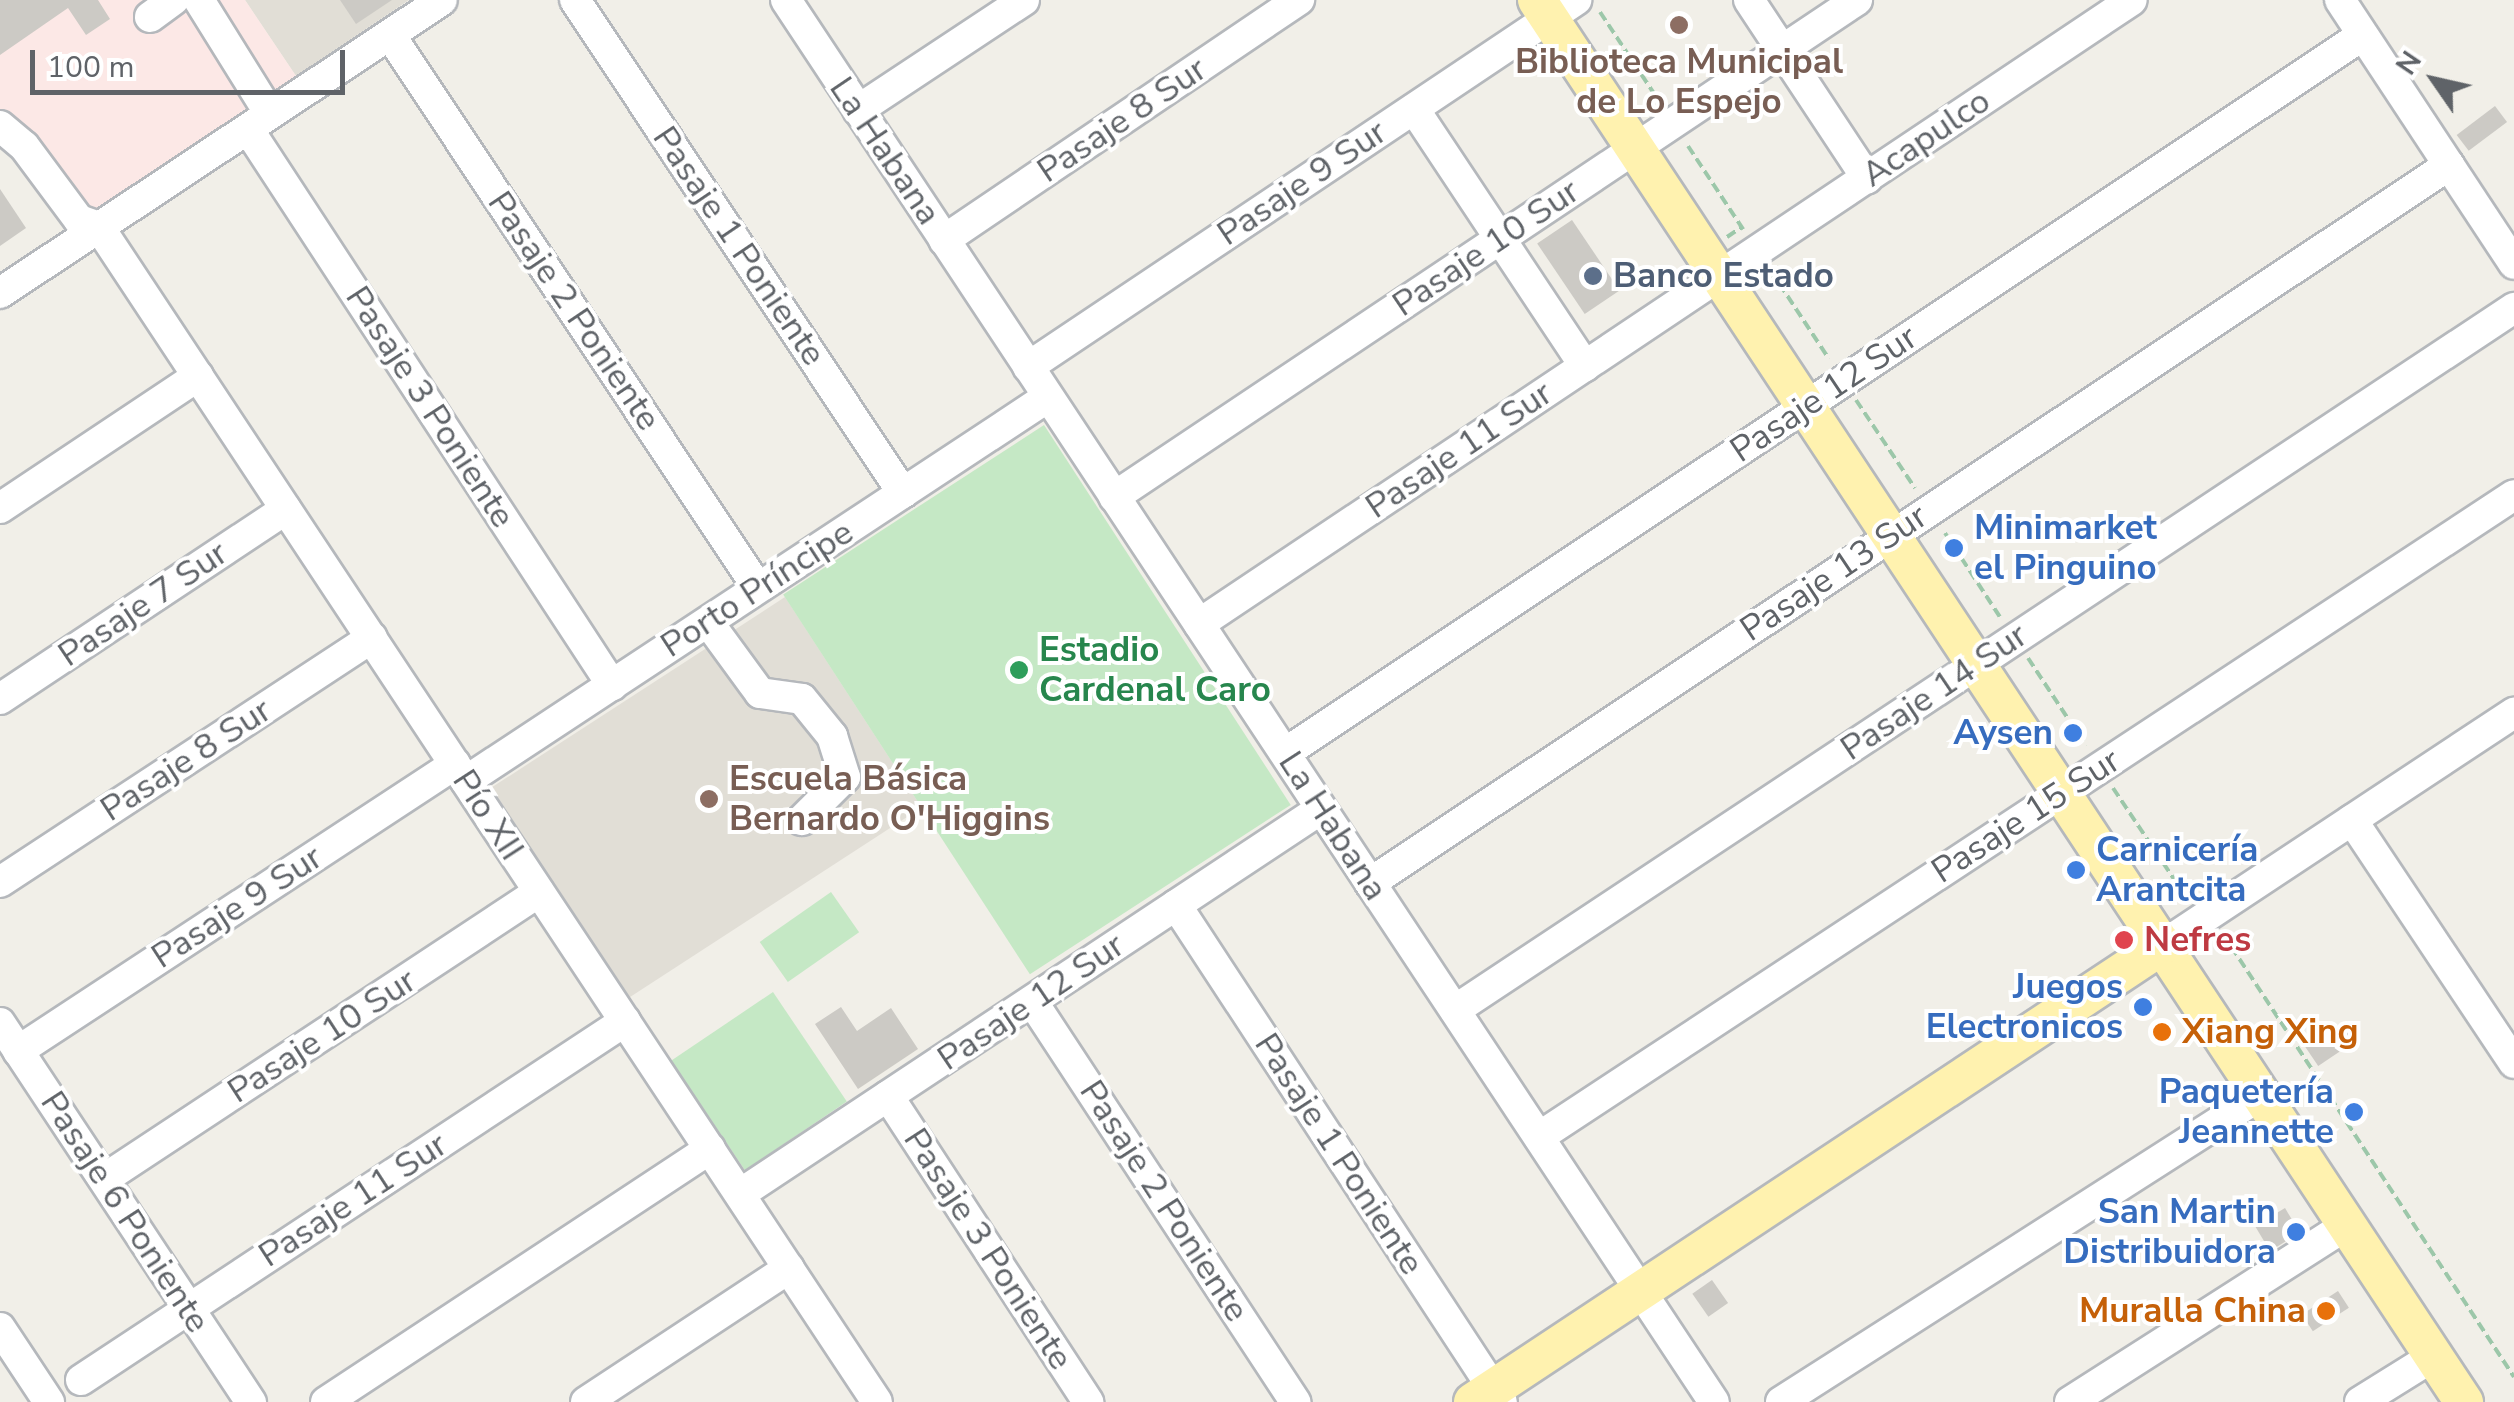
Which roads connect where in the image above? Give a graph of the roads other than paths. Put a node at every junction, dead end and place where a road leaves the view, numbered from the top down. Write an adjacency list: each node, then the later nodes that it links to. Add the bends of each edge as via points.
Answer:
1 (199, 0): 17 (street, Pasaje 3 Poniente)
2 (442, 0): 12 (street)
3 (575, 0): 34 (street, Pasaje 1 Poniente)
4 (786, 0): 16 (street, La Habana)
5 (1024, 0): 16 (street)
6 (1299, 0): 24 (street, Pasaje 8 Sur)
7 (1749, 0): 14 (street)
8 (1857, 0): 14 (street, Pasaje 10 Sur)
9 (2132, 0): 21 (street, Acapulco)
10 (2340, 0): 13 (street)
11 (1554, 6): 15 (street, Pasaje 9 Sur); 19 (main road)
12 (390, 35): 17 (street); 40 (street, Pasaje 2 Poniente)
13 (2363, 35): 20 (street); 33 (street, Pasaje 12 Sur)
14 (1782, 50): 19 (street, Pasaje 10 Sur); 21 (street)
15 (1414, 109): 23 (street); 29 (street, Pasaje 9 Sur)
16 (858, 110): 24 (street, La Habana)
17 (258, 122): 22 (street); 45 (street, Pasaje 3 Poniente)
18 (0, 127): 22 (street, Pío XII, via 24,146 79,220)
19 (1635, 148): 23 (street, Pasaje 10 Sur); 26 (main road)
20 (2449, 165): 25 (street); 39 (street, Pasaje 13 Sur)
21 (1867, 178): 26 (street, Acapulco)
22 (100, 227): 27 (street); 31 (street, Pío XII)
23 (1500, 239): 30 (street); 36 (street, Pasaje 10 Sur)
24 (944, 240): 29 (street, La Habana)
25 (2514, 264)
26 (1720, 276): 30 (street, Pasaje 11 Sur); 33 (main road)
27 (0, 293)
28 (2514, 308): 44 (street, Pasaje 14 Sur)
29 (1028, 366): 32 (street, La Habana)
30 (1585, 366): 42 (street, Pasaje 11 Sur)
31 (198, 376): 37 (street); 38 (street, Pío XII)
32 (1048, 397): 34 (street, Porto Príncipe); 36 (street, La Habana)
33 (1806, 406): 39 (main road); 48 (street, Pasaje 12 Sur)
34 (903, 493): 40 (street, Porto Príncipe)
35 (2514, 495): 50 (street, Pasaje 15 Sur)
36 (1114, 496): 42 (street, La Habana)
37 (0, 508)
38 (286, 508): 43 (street, Pío XII); 46 (street, Pasaje 7 Sur)
39 (1891, 535): 44 (main road); 55 (street, Pasaje 13 Sur)
40 (758, 588): 41 (street, Porto Príncipe)
41 (708, 622): 45 (street, Porto Príncipe); 52 (street, via 760,693 802,699 832,736 845,777)
42 (1199, 624): 48 (street, La Habana)
43 (372, 638): 49 (street, Pío XII); 54 (street, Pasaje 8 Sur)
44 (1977, 664): 50 (main road); 60 (street, Pasaje 14 Sur)
45 (612, 685): 49 (street, Porto Príncipe)
46 (0, 699)
47 (2509, 729): 53 (street)
48 (1284, 753): 51 (street, La Habana)
49 (460, 772): 56 (street, Pío XII); 63 (street, Pasaje 9 Sur)
50 (2062, 793): 58 (main road); 67 (street, Pasaje 15 Sur)
51 (1321, 809): 55 (street, La Habana); 57 (street, Pasaje 12 Sur)
52 (802, 820)
53 (2352, 820): 58 (street); 64 (street)
54 (0, 882)
55 (1370, 882): 60 (street, La Habana)
56 (540, 892): 61 (street, Pío XII); 69 (street, Pasaje 10 Sur)
57 (1176, 905): 59 (street, Pasaje 12 Sur); 78 (street, Pasaje 1 Poniente)
58 (2163, 946): 65 (main road); 73 (main road)
59 (1032, 1000): 66 (street, Pasaje 12 Sur); 85 (street, Pasaje 2 Poniente)
60 (1455, 1010): 67 (street, La Habana)
61 (625, 1021): 68 (street, Pío XII); 74 (street, Pasaje 11 Sur)
62 (0, 1023): 63 (street, Pasaje 6 Poniente)
63 (18, 1050): 69 (street, Pasaje 6 Poniente)
64 (2514, 1064)
65 (2261, 1095): 71 (main road); 87 (street)
66 (888, 1096): 70 (street, Pasaje 12 Sur); 84 (street, Pasaje 3 Poniente)
67 (1539, 1137): 73 (street, La Habana)
68 (710, 1149): 70 (street, Pío XII); 81 (street)
69 (104, 1179): 74 (street, Pasaje 6 Poniente)
70 (740, 1194): 72 (street, Pío XII)
71 (2347, 1225): 76 (main road); 88 (street)
72 (789, 1268): 82 (street); 83 (street, Pío XII)
73 (1640, 1289): 78 (main road); 86 (street, La Habana)
74 (189, 1308): 77 (street, Pasaje 11 Sur); 80 (street, Pasaje 6 Poniente)
75 (0, 1328): 79 (street)
76 (2434, 1356): 89 (street); 90 (main road)
77 (81, 1380)
78 (1489, 1398)
79 (49, 1402)
80 (251, 1402)
81 (326, 1402)
82 (586, 1402)
83 (878, 1402)
84 (1088, 1402)
85 (1295, 1402)
86 (1714, 1402)
87 (1781, 1402)
88 (2070, 1402)
89 (2360, 1402)
90 (2464, 1402)

